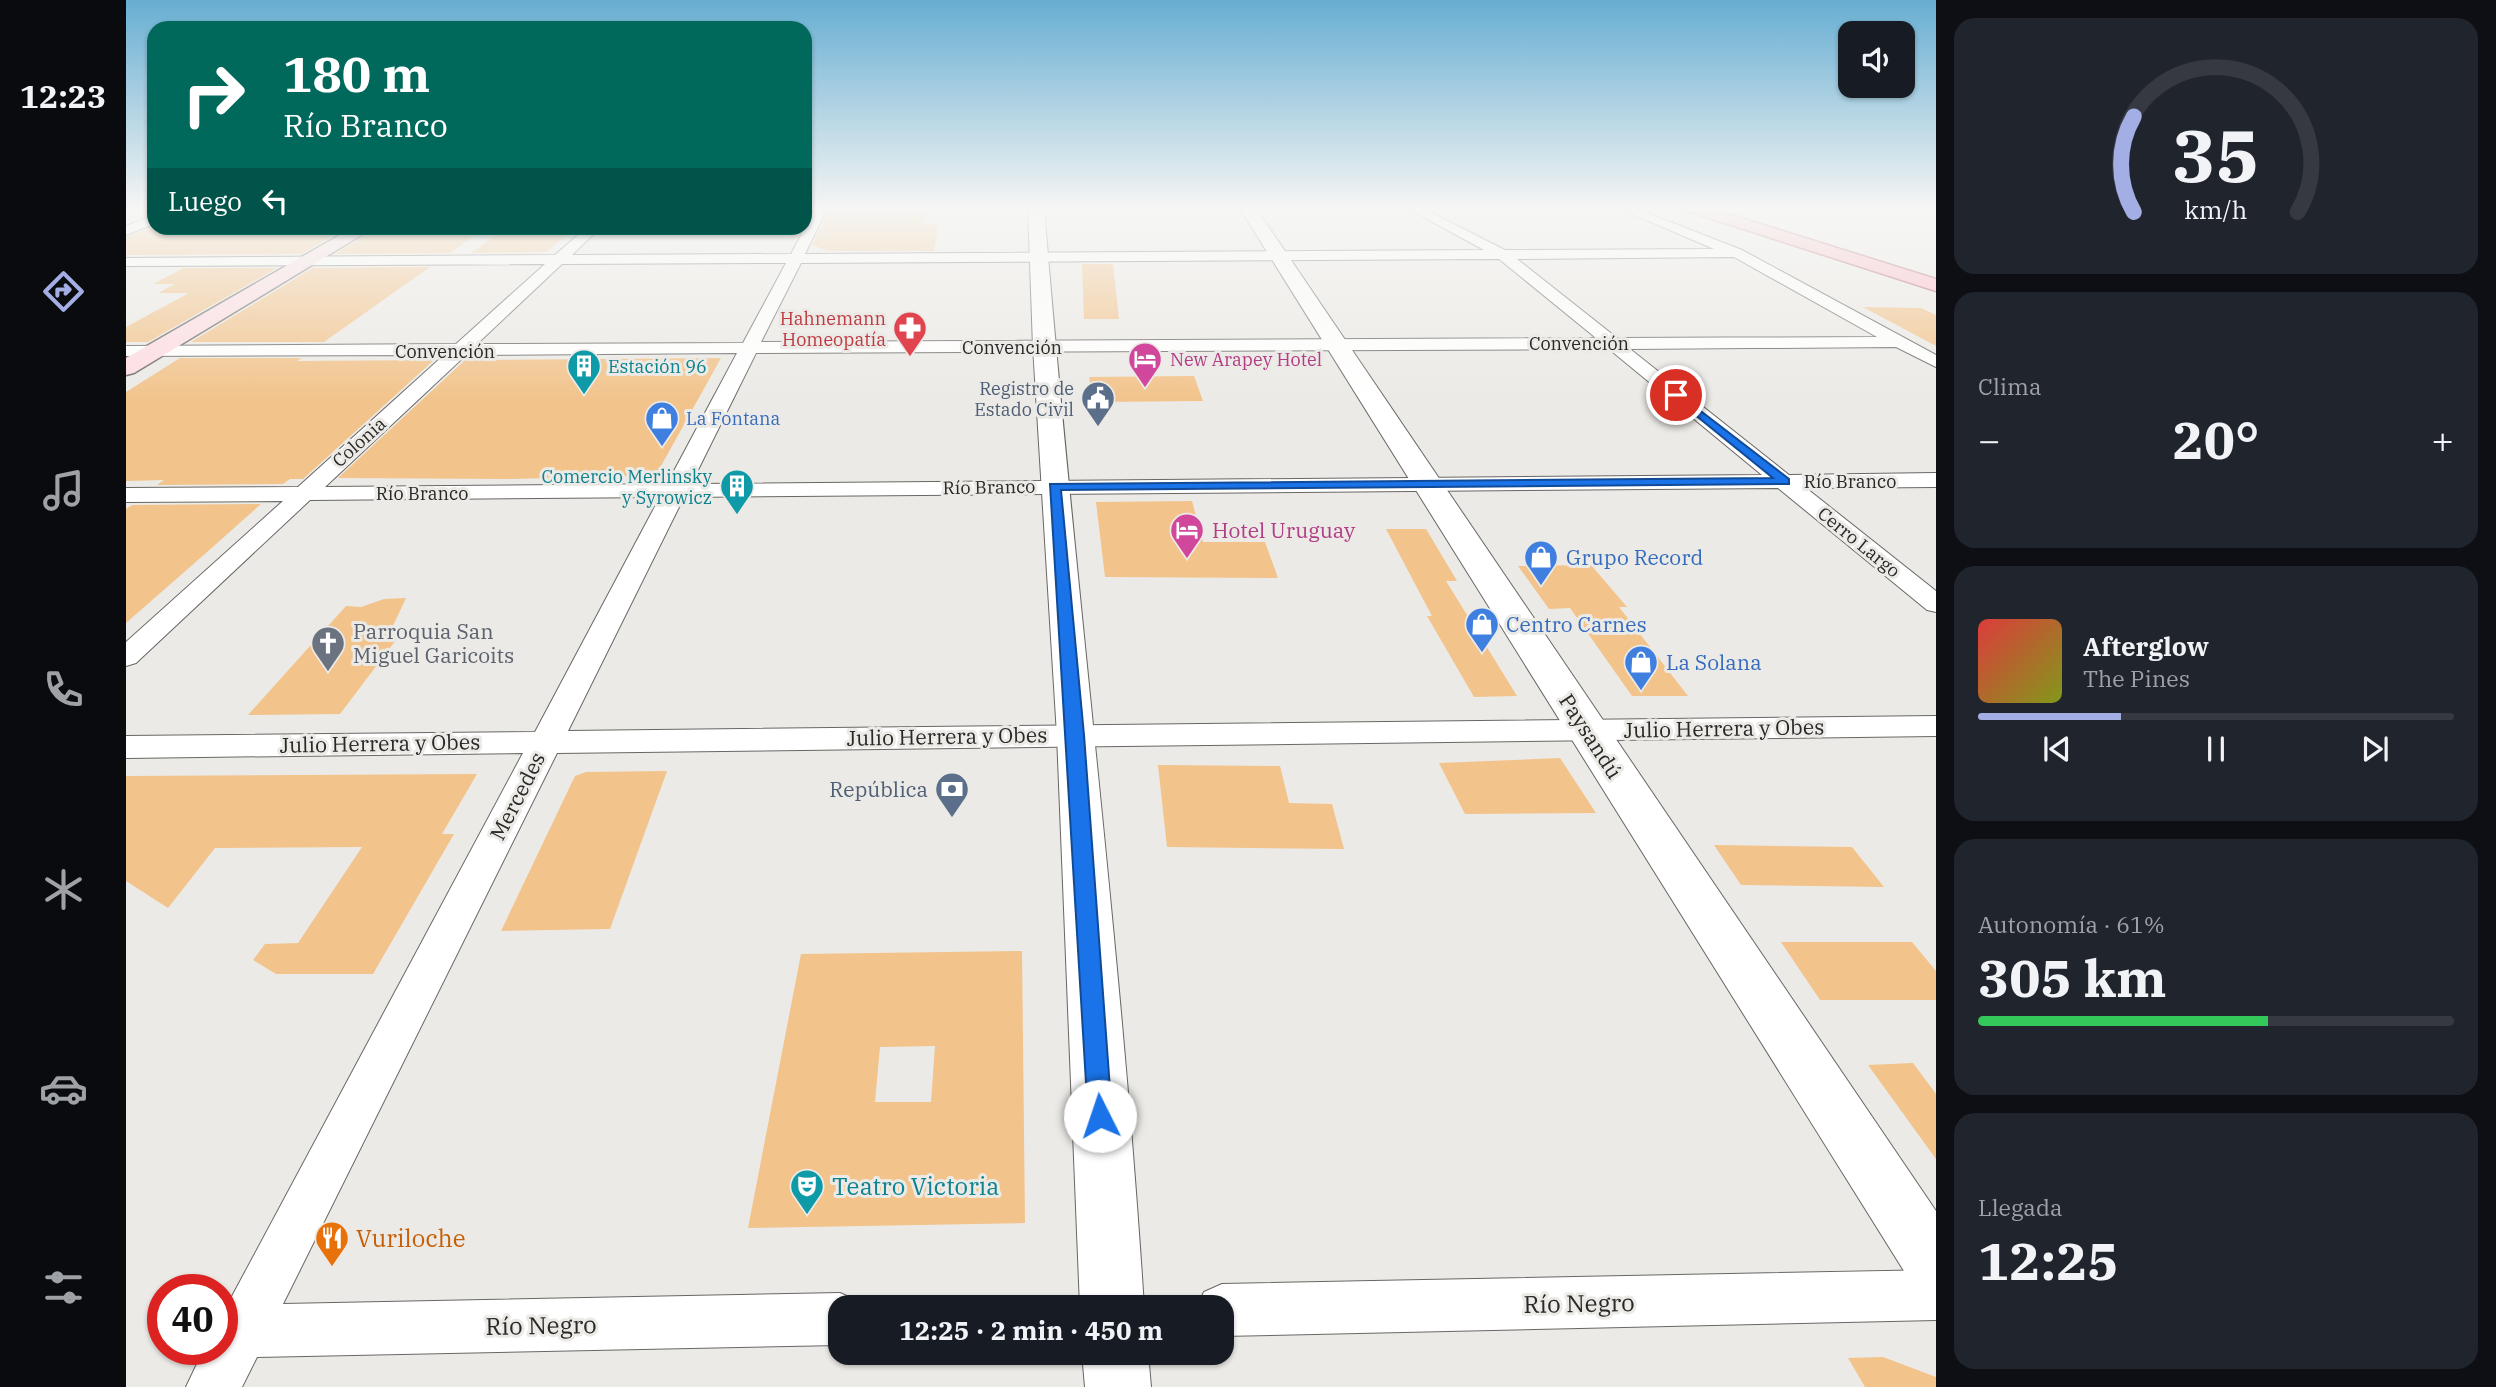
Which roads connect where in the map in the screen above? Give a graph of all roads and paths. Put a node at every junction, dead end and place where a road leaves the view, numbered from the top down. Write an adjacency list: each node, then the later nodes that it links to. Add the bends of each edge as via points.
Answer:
1 (289, 272): 16 (main road)
2 (544, 272): 17 (street, Colonia)
3 (789, 272): 14 (street, Mercedes)
4 (1039, 272): 13 (street)
5 (1290, 272): 12 (street, Paysandú)
6 (1524, 272): 11 (street, Cerro Largo)
7 (1771, 272): 10 (street)
8 (1896, 272): 9 (main road)
9 (1936, 285)
10 (1899, 342): 11 (street, Convención); 18 (street)
11 (1612, 343): 12 (street, Convención); 21 (street, Cerro Largo)
12 (1336, 344): 13 (street, Convención); 22 (street, Paysandú)
13 (1044, 347): 14 (street, Convención); 23 (street)
14 (748, 349): 17 (street, Convención); 24 (street, Mercedes)
15 (126, 351): 16 (street, Convención)
16 (155, 351): 17 (street, Convención); 19 (main road)
17 (458, 351): 25 (street, Colonia)
18 (1936, 362)
19 (126, 368)
20 (1936, 480): 21 (street, Río Branco)
21 (1785, 481): 22 (street, Río Branco); 27 (street, Cerro Largo)
22 (1429, 484): 23 (street, Río Branco); 30 (street, Paysandú)
23 (1055, 487): 24 (street, Río Branco); 31 (street)
24 (678, 491): 25 (street, Río Branco); 32 (street, Mercedes)
25 (301, 494): 26 (street, Río Branco); 28 (street, Colonia)
26 (126, 495)
27 (1936, 604)
28 (126, 657)
29 (1936, 726): 30 (street, Julio Herrera y Obes)
30 (1586, 729): 31 (street, Julio Herrera y Obes); 34 (street, Paysandú)
31 (1076, 735): 32 (street, Julio Herrera y Obes); 35 (street)
32 (545, 741): 33 (street, Julio Herrera y Obes); 39 (street, Mercedes)
33 (126, 747)
34 (1936, 1265)
35 (1111, 1295)
36 (1936, 1295): 37 (street, Río Negro)
37 (1234, 1310)
38 (828, 1319): 39 (street, Río Negro)
39 (242, 1332): 41 (street, Mercedes)
40 (1116, 1365): 42 (street)
41 (213, 1387)
42 (1118, 1387)

